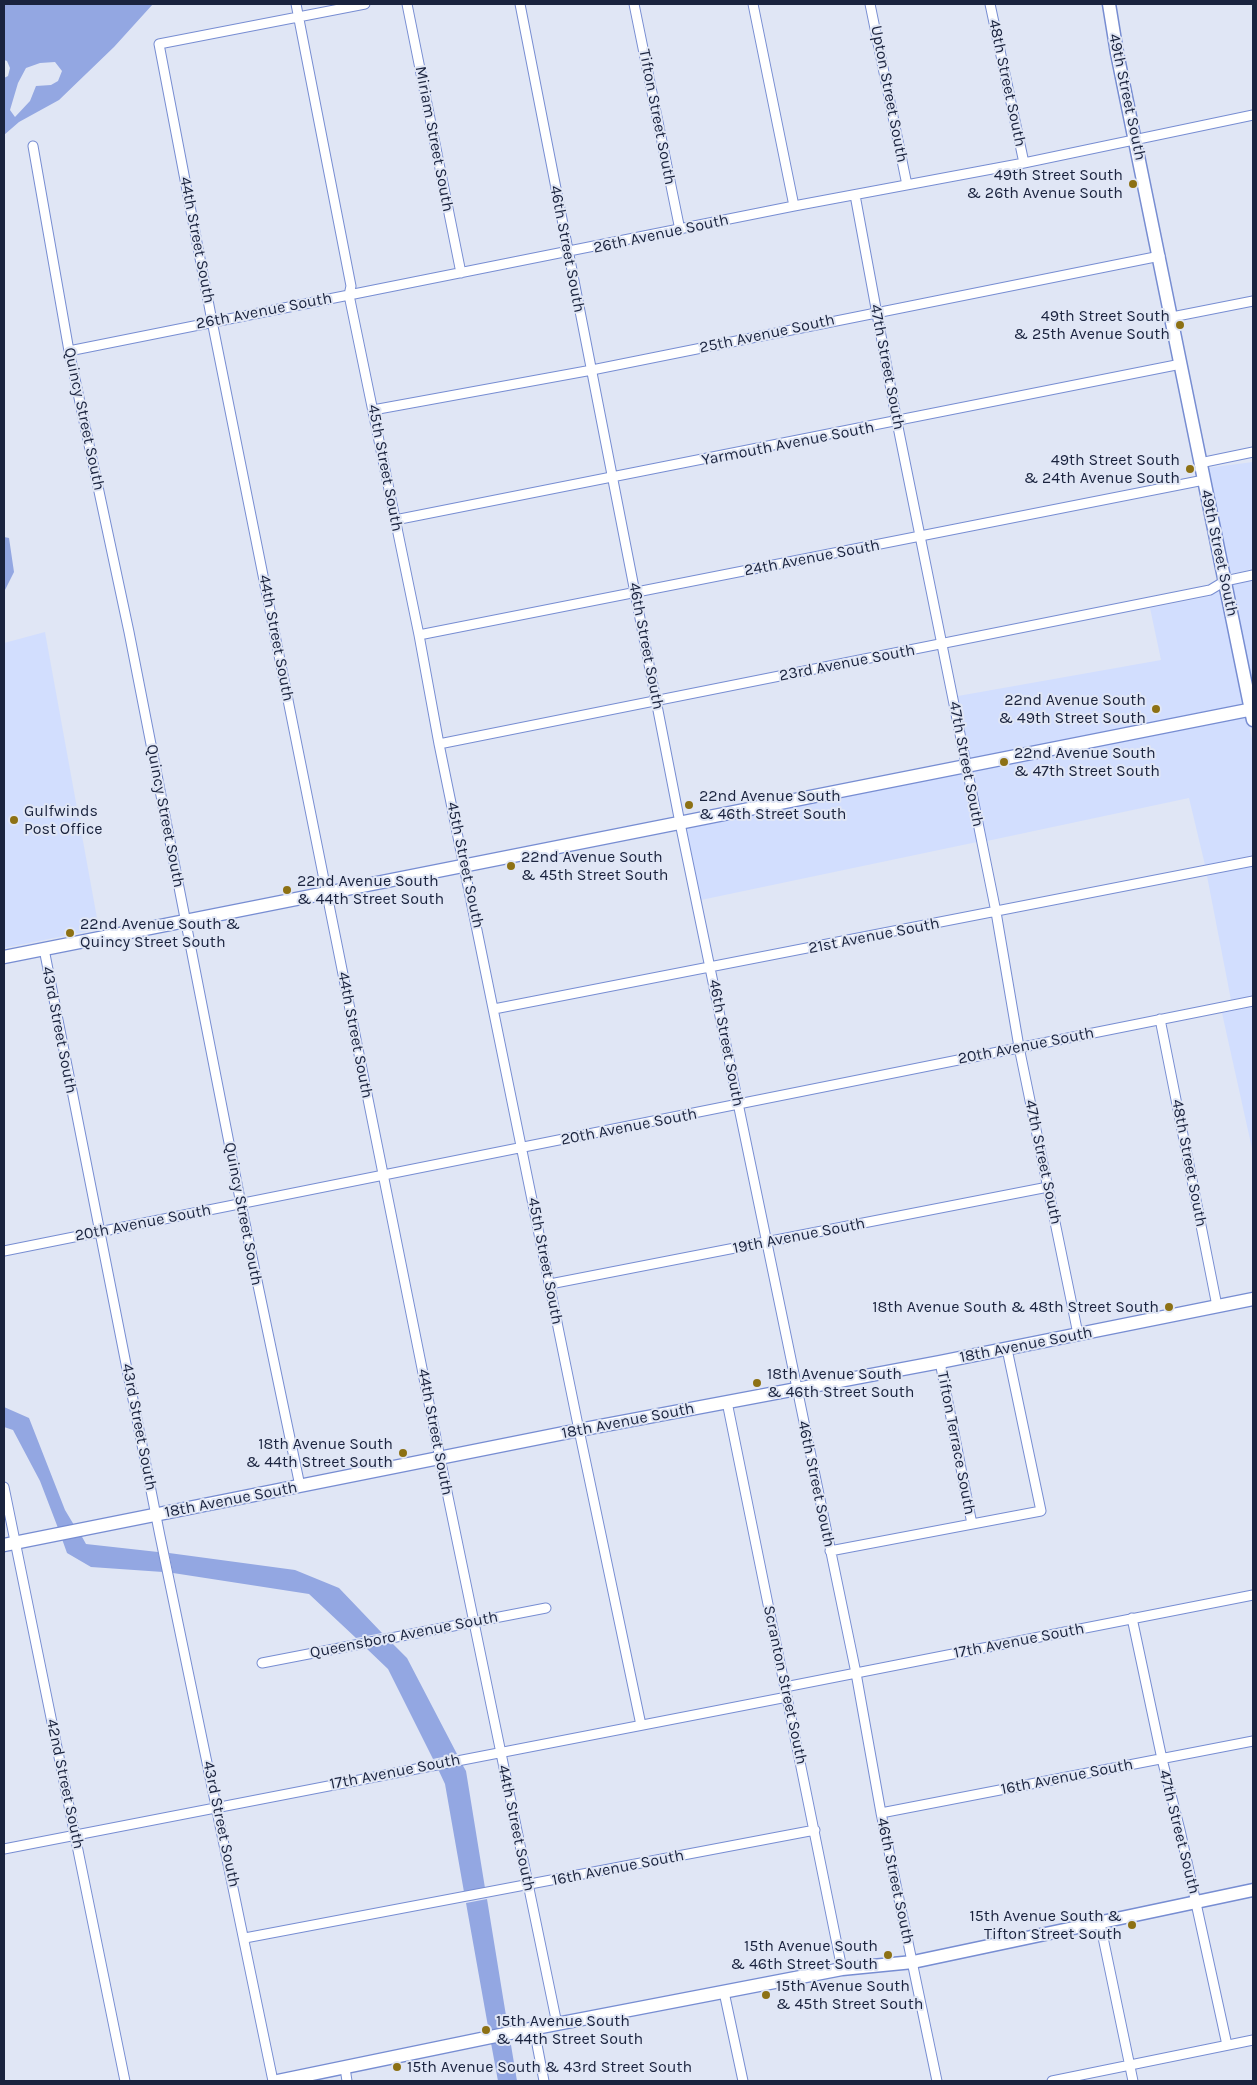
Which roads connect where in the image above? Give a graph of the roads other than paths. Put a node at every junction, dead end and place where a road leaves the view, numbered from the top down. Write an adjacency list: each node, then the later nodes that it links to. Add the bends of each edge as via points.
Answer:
1 (296, 4): 10 (street, 45th Street South)
2 (365, 4): 10 (street)
3 (407, 4): 22 (street, Miriam Street South)
4 (520, 4): 20 (street, 46th Street South)
5 (634, 4): 19 (street, Tifton Street South)
6 (753, 4): 18 (street)
7 (870, 4): 16 (street, Upton Street South)
8 (990, 4): 15 (street, 48th Street South)
9 (1109, 4): 13 (street, 49th Street South)
10 (298, 17): 23 (street, 45th Street South, via 351,286); 27 (street, 44th Street South, via 159,44)
11 (1252, 115): 12 (street); 13 (street, 26th Avenue South)
12 (1253, 125)
13 (1135, 138): 15 (street, 26th Avenue South); 21 (street, 49th Street South)
14 (33, 146): 28 (street, Quincy Street South)
15 (1024, 163): 16 (street, 26th Avenue South)
16 (907, 185): 17 (street, 26th Avenue South)
17 (855, 195): 18 (street, 26th Avenue South); 25 (street, 47th Street South)
18 (794, 206): 19 (street, 26th Avenue South)
19 (680, 230): 20 (street, 26th Avenue South)
20 (568, 253): 22 (street, 26th Avenue South); 30 (street, 46th Street South)
21 (1160, 256): 25 (street, 25th Avenue South); 26 (street, 49th Street South)
22 (461, 274): 23 (street, 26th Avenue South)
23 (349, 295): 27 (street, 26th Avenue South); 31 (street, 45th Street South)
24 (1253, 301): 26 (street)
25 (876, 312): 30 (street, 25th Avenue South); 32 (street, 47th Street South)
26 (1172, 317): 29 (street, 49th Street South)
27 (212, 321): 28 (street, 26th Avenue South); 51 (street, 44th Street South)
28 (69, 350): 53 (street, Quincy Street South, via 129,632)
29 (1181, 364): 32 (street, Yarmouth Avenue South); 34 (street, 49th Street South)
30 (592, 370): 31 (street, 25th Avenue South); 35 (street, 46th Street South)
31 (373, 410): 37 (street, 45th Street South)
32 (897, 422): 35 (street, Yarmouth Avenue South); 38 (street, 47th Street South)
33 (1253, 452): 34 (street)
34 (1200, 463): 36 (street, 49th Street South)
35 (614, 478): 37 (street, Yarmouth Avenue South); 41 (street, 46th Street South)
36 (1204, 480): 38 (street, 24th Avenue South); 40 (street, 49th Street South)
37 (395, 520): 42 (street, 45th Street South)
38 (920, 536): 41 (street, 24th Avenue South); 43 (street, 47th Street South)
39 (1253, 575): 40 (street, 23rd Avenue South)
40 (1225, 581): 43 (street, 23rd Avenue South, via 1210,590); 45 (street, 49th Street South)
41 (636, 593): 42 (street, 24th Avenue South); 44 (street, 46th Street South)
42 (419, 634): 46 (street, 45th Street South)
43 (942, 643): 44 (street, 23rd Avenue South); 47 (street, 47th Street South)
44 (657, 701): 46 (street, 23rd Avenue South); 48 (street, 46th Street South)
45 (1253, 713): 47 (street)
46 (439, 744): 50 (street, 45th Street South)
47 (966, 766): 48 (street); 52 (street, 47th Street South)
48 (680, 823): 50 (street); 56 (street, 46th Street South)
49 (1253, 861): 52 (street, 21st Avenue South)
50 (465, 865): 51 (street); 58 (street, 45th Street South)
51 (327, 893): 53 (street); 63 (street, 44th Street South)
52 (996, 912): 56 (street, 21st Avenue South); 60 (street, 47th Street South)
53 (185, 921): 54 (street); 65 (street, Quincy Street South)
54 (44, 949): 55 (street); 66 (street, 43rd Street South)
55 (4, 957)
56 (710, 968): 58 (street, 21st Avenue South); 61 (street, 46th Street South)
57 (1253, 1001): 59 (street, 20th Avenue South)
58 (494, 1009): 62 (street, 45th Street South)
59 (1160, 1019): 60 (street, 20th Avenue South); 71 (street, 48th Street South)
60 (1019, 1048): 61 (street, 20th Avenue South); 64 (street, 47th Street South)
61 (738, 1105): 62 (street, 20th Avenue South); 67 (street, 46th Street South)
62 (522, 1148): 63 (street, 20th Avenue South); 69 (street, 45th Street South)
63 (384, 1175): 65 (street, 20th Avenue South); 78 (street, 44th Street South)
64 (1048, 1187): 67 (street, 19th Avenue South); 72 (street, 47th Street South)
65 (241, 1204): 66 (street, 20th Avenue South); 80 (street, Quincy Street South)
66 (99, 1231): 68 (street, 20th Avenue South); 81 (street, 43rd Street South)
67 (766, 1243): 69 (street, 19th Avenue South); 75 (street, 46th Street South)
68 (4, 1251)
69 (550, 1284): 77 (street, 45th Street South)
70 (1253, 1299): 71 (street, 18th Avenue South)
71 (1217, 1306): 72 (street, 18th Avenue South)
72 (1078, 1334): 73 (street, 18th Avenue South)
73 (1007, 1349): 74 (street, 18th Avenue South); 82 (street, via 1041,1511)
74 (940, 1362): 75 (street, 18th Avenue South); 82 (street, Tifton Terrace South)
75 (796, 1388): 76 (street, 18th Avenue South); 84 (street, 46th Street South)
76 (727, 1402): 77 (street, 18th Avenue South); 91 (street, Scranton Street South)
77 (579, 1430): 78 (street, 18th Avenue South); 93 (street, 45th Street South)
78 (440, 1458): 80 (street, 18th Avenue South); 88 (street, 44th Street South)
79 (4, 1486): 83 (street, 42nd Street South)
80 (300, 1486): 81 (street, 18th Avenue South)
81 (156, 1515): 83 (street, 18th Avenue South); 97 (street, 43rd Street South)
82 (972, 1524): 84 (street)
83 (9, 1544): 100 (street, 42nd Street South)
84 (830, 1552): 90 (street, 46th Street South)
85 (1253, 1595): 87 (street, 17th Avenue South)
86 (546, 1608): 88 (street, Queensboro Avenue South)
87 (1132, 1618): 90 (street, 17th Avenue South); 96 (street, 47th Street South)
88 (474, 1621): 89 (street, Queensboro Avenue South); 95 (street, 44th Street South)
89 (262, 1663)
90 (856, 1673): 91 (street, 17th Avenue South); 98 (street, 46th Street South)
91 (785, 1687): 92 (street, Scranton Street South)
92 (786, 1697): 93 (street, 17th Avenue South); 99 (street, Scranton Street South)
93 (641, 1724): 95 (street, 17th Avenue South)
94 (1253, 1741): 96 (street, 16th Avenue South)
95 (500, 1752): 97 (street, 17th Avenue South); 102 (street, 44th Street South)
96 (1162, 1759): 98 (street, 16th Avenue South); 104 (street, 47th Street South)
97 (217, 1807): 100 (street, 17th Avenue South); 106 (street, 43rd Street South)
98 (881, 1813): 107 (street, 46th Street South)
99 (815, 1830): 102 (street, 16th Avenue South); 108 (street, Scranton Street South)
100 (75, 1834): 101 (street, 17th Avenue South); 116 (street, 42nd Street South)
101 (4, 1849)
102 (528, 1885): 106 (street, 16th Avenue South); 110 (street, 44th Street South)
103 (1253, 1890): 104 (street)
104 (1196, 1902): 105 (street); 113 (street, 47th Street South)
105 (1100, 1923): 107 (street); 114 (street)
106 (245, 1938): 117 (street, 43rd Street South)
107 (913, 1962): 108 (street); 122 (street, 46th Street South)
108 (842, 1969): 109 (street)
109 (724, 1992): 110 (street); 121 (street)
110 (557, 2024): 111 (street)
111 (534, 2029): 115 (street); 120 (street)
112 (1253, 2040): 113 (street)
113 (1227, 2045): 114 (street)
114 (1130, 2064): 123 (street); 124 (street)
115 (345, 2068): 118 (street); 119 (street)
116 (125, 2081)
117 (273, 2081)
118 (278, 2081)
119 (347, 2081)
120 (544, 2081)
121 (743, 2081)
122 (937, 2081)
123 (1052, 2081)
124 (1133, 2081)

